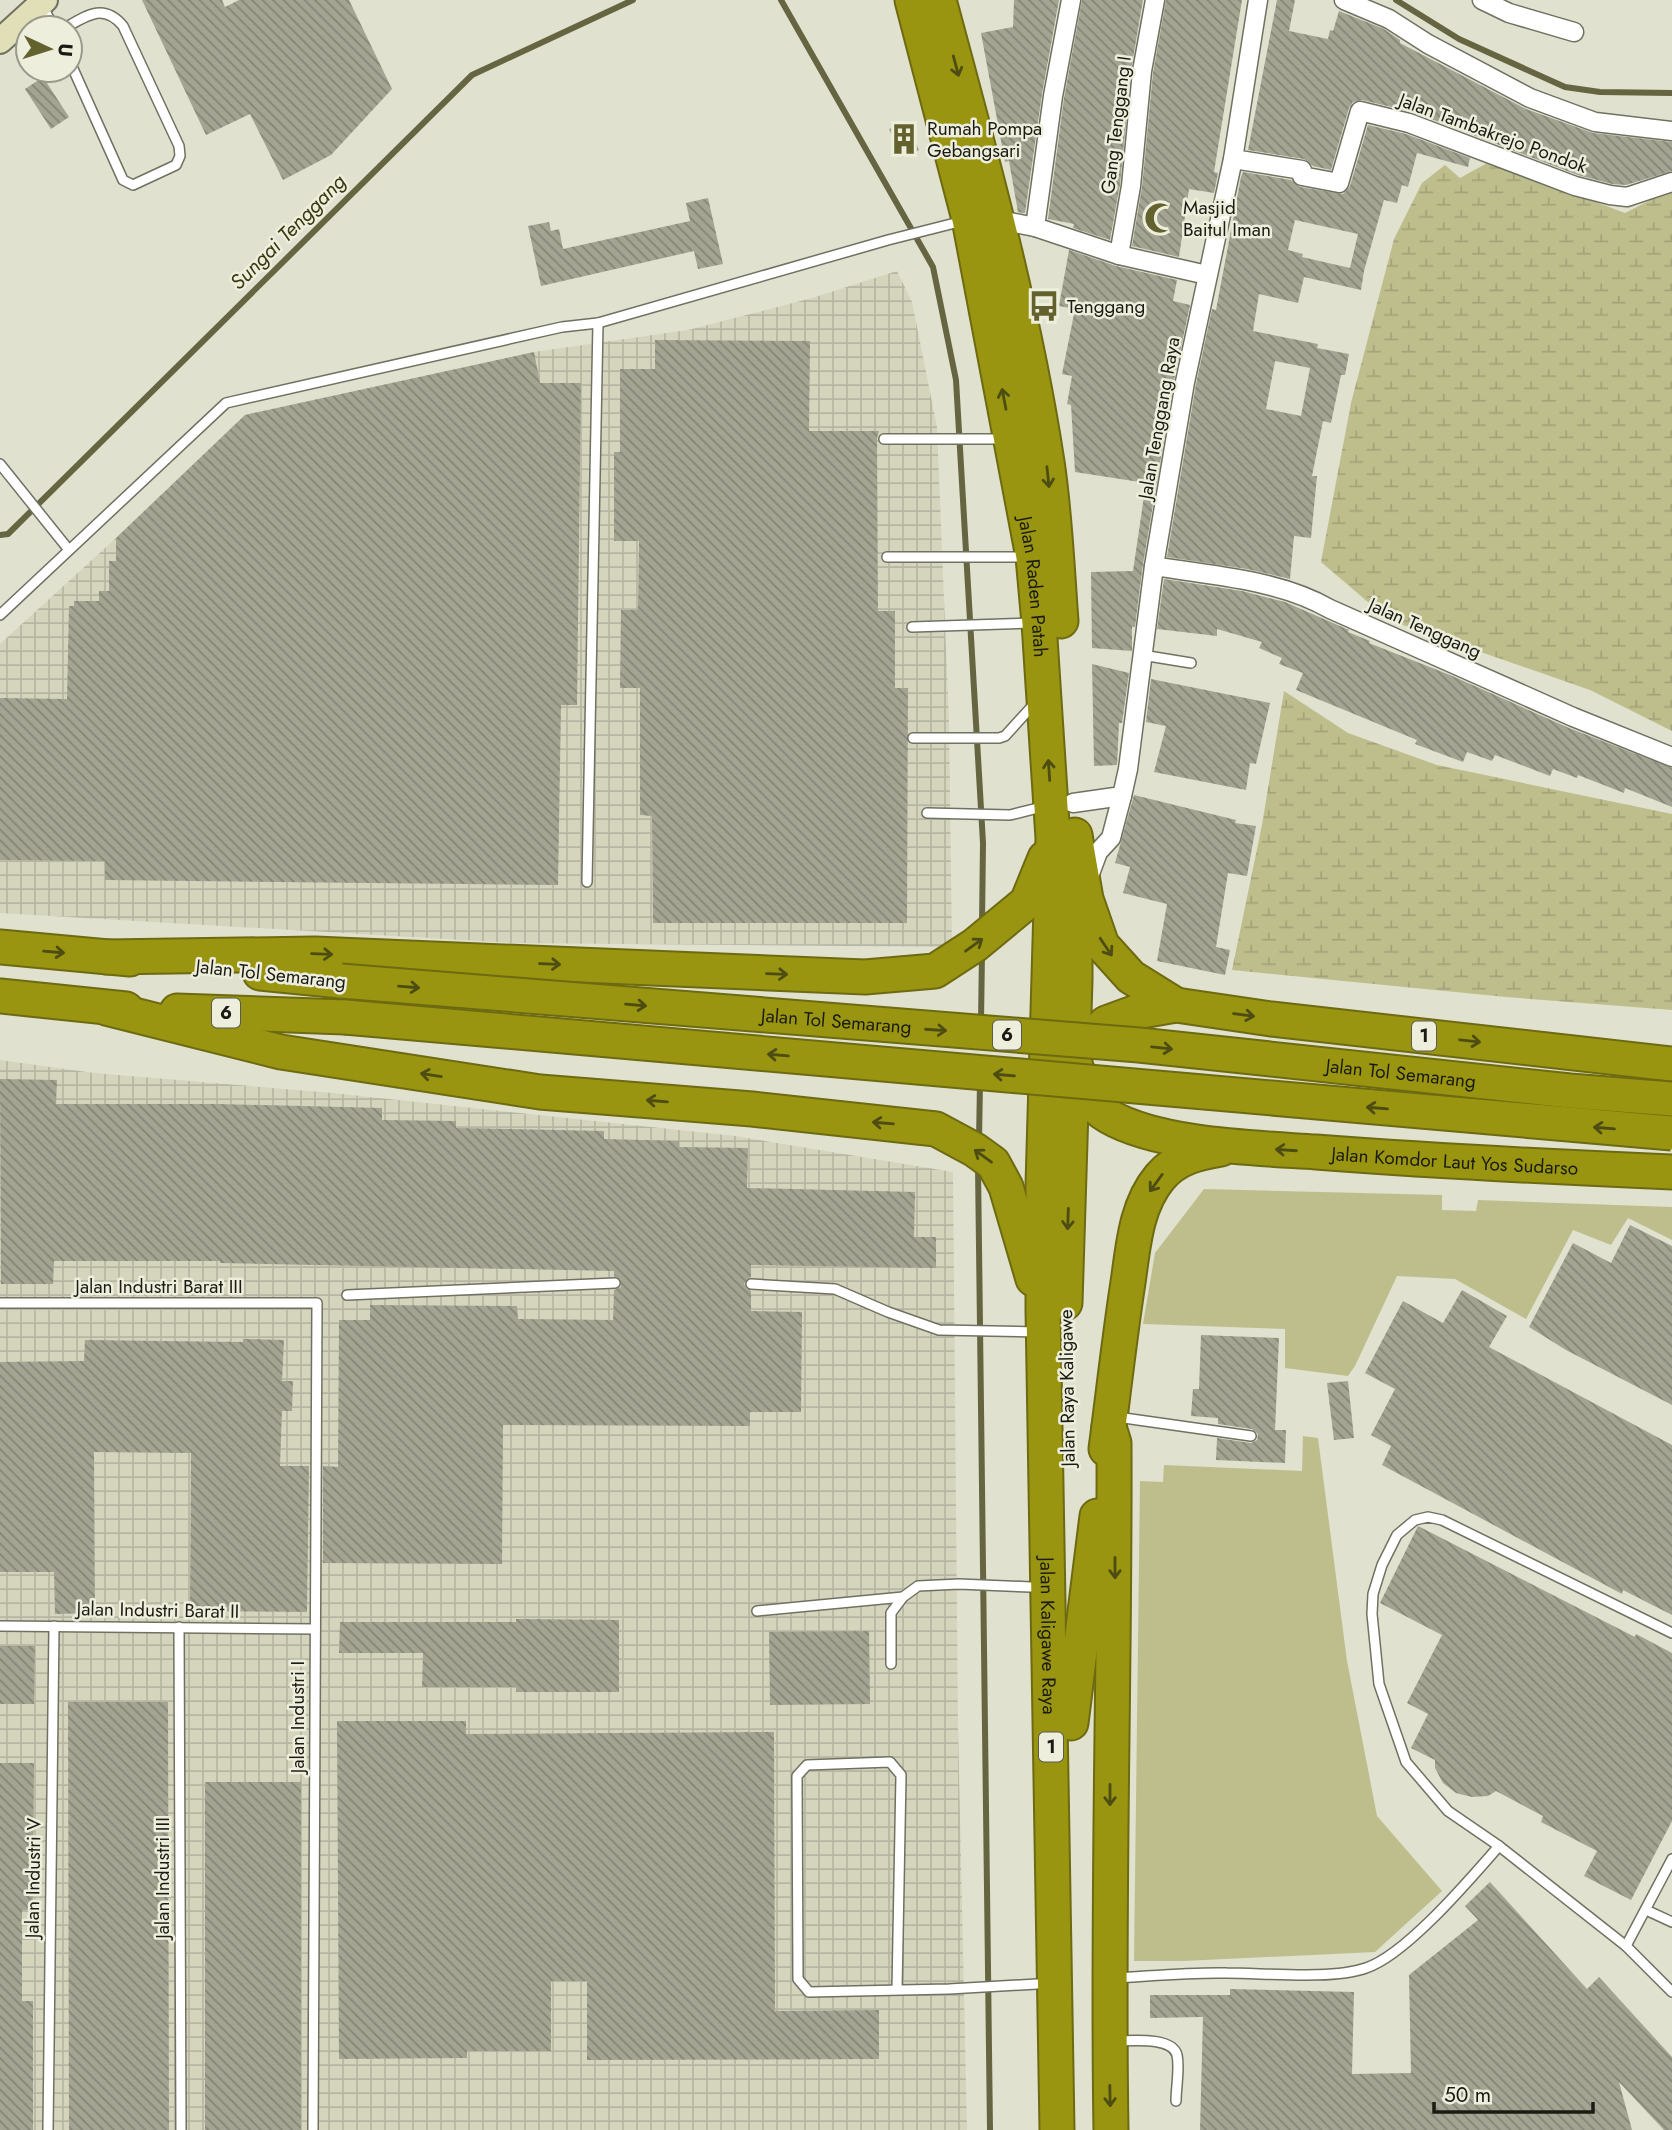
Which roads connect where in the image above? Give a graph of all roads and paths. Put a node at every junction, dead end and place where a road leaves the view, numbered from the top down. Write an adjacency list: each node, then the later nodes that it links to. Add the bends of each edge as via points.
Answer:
1 (912, 0): 16 (highway, Jalan Raden Patah)
2 (939, 0): 16 (highway, Jalan Raden Patah, one-way to 16)
3 (1070, 0): 17 (street)
4 (1155, 0): 18 (street, Gang Tenggang I)
5 (1258, 0): 14 (street, Jalan Tenggang Raya)
6 (1344, 0): 13 (street, via 1389,19 1530,98 1595,122)
7 (1482, 0): 10 (street)
8 (43, 2): 11 (street)
9 (84, 18): 12 (lane, via 103,13 115,16 123,26 179,146 176,165 133,185 123,180)
10 (1574, 32)
11 (0, 41)
12 (80, 84)
13 (1672, 131)
14 (1233, 159): 15 (street, Jalan Tambakrejo Pondok, via 1302,170 1302,176 1339,183 1360,111 1409,122 1575,187 1610,195 1627,197); 19 (street, Jalan Tenggang Raya)
15 (1672, 182)
16 (973, 220): 17 (street); 20 (lane); 22 (highway, Jalan Raden Patah, one-way to 16); 38 (highway, Jalan Raden Patah, one-way to 38, via 1047,463 1057,556)
17 (1035, 227): 18 (street)
18 (1119, 255): 19 (street)
19 (1207, 275): 27 (street, Jalan Tenggang Raya)
20 (598, 323): 24 (lane, via 562,327 226,403); 39 (lane)
21 (884, 439): 22 (lane)
22 (1002, 439): 26 (highway, Jalan Raden Patah)
23 (0, 464): 24 (lane)
24 (69, 550): 28 (lane)
25 (887, 557): 26 (lane)
26 (1019, 557): 29 (highway, Jalan Raden Patah)
27 (1154, 566): 31 (street, Jalan Tenggang Raya); 35 (street, Jalan Tenggang, via 1250,581 1311,598)
28 (0, 615)
29 (1039, 623): 30 (lane); 33 (highway, Jalan Raden Patah)
30 (912, 627)
31 (1142, 655): 32 (lane); 36 (street, Jalan Tenggang Raya)
32 (1191, 663)
33 (1044, 692): 34 (lane, via 1005,736); 38 (highway, Jalan Raden Patah, one-way to 33)
34 (913, 738)
35 (1672, 757)
36 (1122, 796): 38 (street); 40 (street, Jalan Tenggang Raya, via 1111,838 1098,852)
37 (926, 813): 38 (lane)
38 (1063, 820): 40 (highway); 42 (highway, one-way to 38, via 315,954 865,977 935,971 1027,902); 43 (highway, Jalan Raden Patah); 47 (highway, Jalan Raden Patah, via 1075,980)
39 (587, 882)
40 (1084, 888): 45 (highway, one-way to 45, via 1102,945 1131,977)
41 (0, 947): 42 (highway, Jalan Tol Semarang / 6, one-way to 42)
42 (107, 957): 49 (highway, Jalan Tol Semarang / 6, one-way to 49, bridge, via 341,981 1139,1045)
43 (1050, 959): 47 (highway); 53 (highway, Jalan Raden Patah)
44 (0, 996): 46 (highway, Jalan Tol Semarang / 6)
45 (1176, 1006): 47 (highway, 1, via 1136,1012 1107,1023); 48 (highway, 1, one-way to 48)
46 (106, 1008): 50 (highway, Jalan Tol Semarang / 6, one-way to 46, bridge, via 345,1017); 59 (highway, one-way to 46, via 1006,1187 993,1163 936,1129 540,1092 281,1052)
47 (1072, 1054): 51 (highway, via 1087,1098 1106,1115 1151,1133); 53 (highway, 1); 71 (highway, Jalan Raya Kaligawe, one-way to 71, via 1065,1292)
48 (1672, 1064)
49 (1672, 1099)
50 (1672, 1133)
51 (1237, 1147): 52 (highway, Jalan Komdor Laut Yos Sudarso / 1, one-way to 51, via 1452,1163); 60 (highway, 1, one-way to 60, via 1186,1157 1161,1175 1151,1190 1134,1240)
52 (1672, 1172)
53 (1044, 1185): 59 (highway, Jalan Kaligawe Raya / 1)
54 (615, 1283): 56 (lane)
55 (751, 1284): 59 (lane, via 835,1289 939,1330)
56 (347, 1295)
57 (0, 1303): 58 (lane, Jalan Industri Barat III)
58 (317, 1305): 68 (lane, Jalan Industri I)
59 (1037, 1335): 62 (highway); 87 (highway, Jalan Kaligawe Raya / 1)
60 (1109, 1422): 61 (lane); 71 (highway, 1); 77 (highway, one-way to 77, via 1114,1443 1115,1568)
61 (1251, 1436)
62 (1024, 1587): 63 (lane, via 918,1586); 78 (highway)
63 (903, 1597): 64 (lane); 70 (lane, via 891,1613)
64 (757, 1611)
65 (0, 1626): 66 (lane, Jalan Industri Barat II)
66 (54, 1626): 67 (lane, Jalan Industri Barat II); 83 (lane, Jalan Industri V)
67 (179, 1627): 68 (lane, Jalan Industri Barat II); 84 (lane, Jalan Industri III)
68 (315, 1629): 85 (lane, Jalan Industri I)
69 (1672, 1633): 72 (lane, via 1442,1520 1415,1520 1396,1535 1373,1594 1379,1684 1406,1762 1448,1811)
70 (891, 1664)
71 (1071, 1723): 88 (highway, Jalan Kaligawe Raya / 1)
72 (1499, 1846): 76 (lane); 77 (lane, via 1403,1945 1367,1968 1339,1974 1210,1972)
73 (1672, 1859): 74 (lane)
74 (1646, 1910): 75 (lane); 76 (lane)
75 (1672, 1922)
76 (1626, 1946): 80 (lane)
77 (1110, 1978): 81 (highway)
78 (1030, 1984): 79 (lane); 86 (highway)
79 (897, 1990): 79 (lane, via 809,1992 798,1979 797,1776 807,1765 890,1762 901,1775)
80 (1672, 1992)
81 (1109, 2041): 82 (lane, via 1164,2042 1172,2047 1177,2054); 89 (highway, one-way to 89)
82 (1176, 2101)
83 (48, 2130)
84 (181, 2130)
85 (313, 2130)
86 (1037, 2130)
87 (1058, 2130)
88 (1079, 2130)
89 (1111, 2130)

